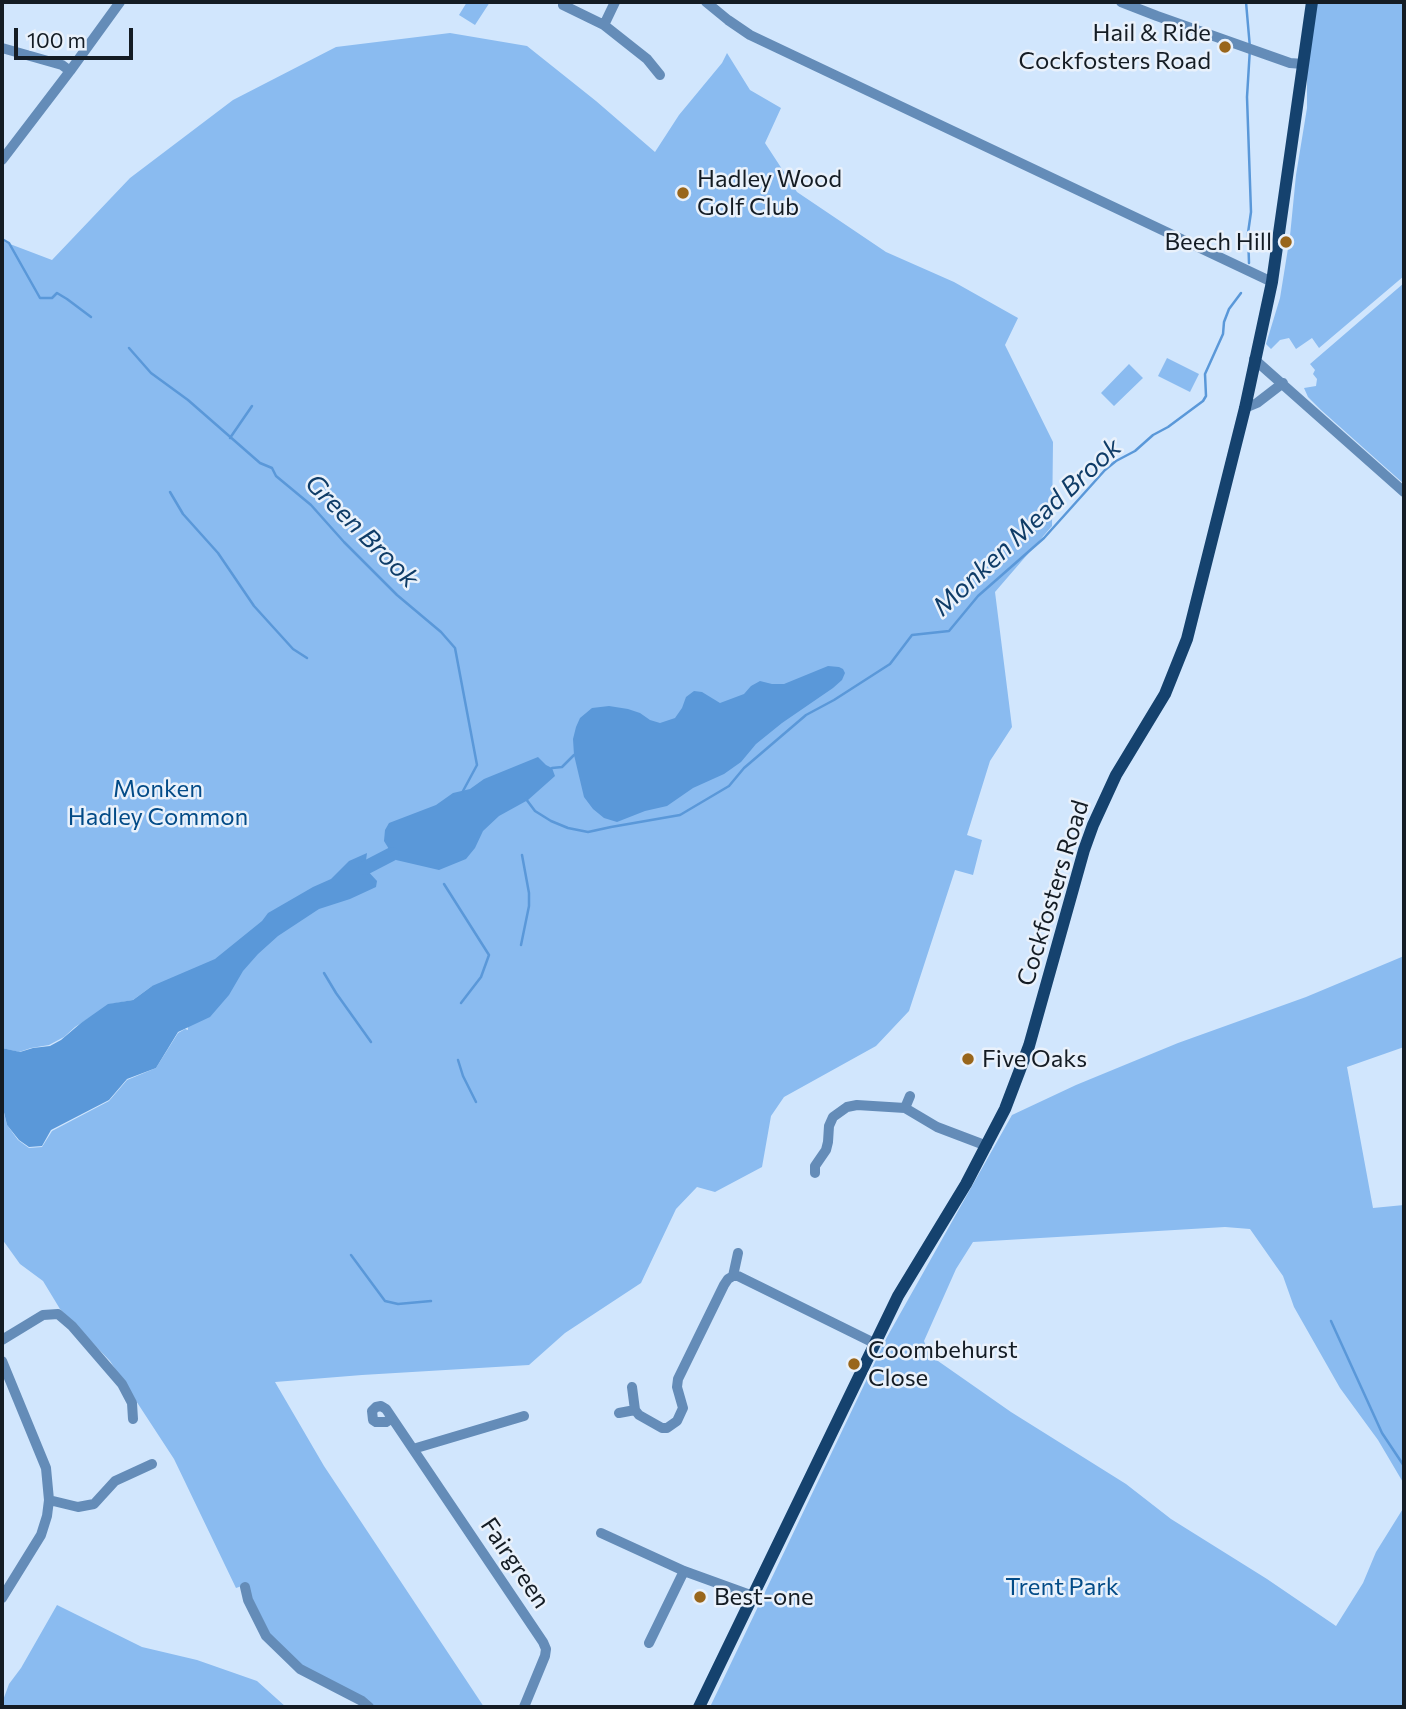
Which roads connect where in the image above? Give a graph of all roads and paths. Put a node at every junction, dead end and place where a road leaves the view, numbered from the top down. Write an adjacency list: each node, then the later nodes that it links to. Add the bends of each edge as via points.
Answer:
1 (120, 2): 10 (street)
2 (615, 2): 7 (street)
3 (706, 2): 13 (street, via 750,35)
4 (1121, 2): 9 (street)
5 (1312, 2): 9 (main road, Cockfosters Road)
6 (563, 5): 7 (street)
7 (604, 24): 11 (street)
8 (2, 48): 10 (street)
9 (1303, 64): 13 (main road, Cockfosters Road)
10 (70, 71): 12 (street)
11 (660, 75)
12 (2, 160)
13 (1272, 282): 14 (main road, Cockfosters Road)
14 (1254, 359): 15 (street); 16 (main road, Cockfosters Road)
15 (1283, 383): 16 (street); 17 (street)
16 (1245, 408): 20 (main road, Cockfosters Road, via 1187,639 1165,694 1116,775 1093,825 1029,1046)
17 (1404, 492)
18 (910, 1096): 19 (street)
19 (905, 1108): 20 (street, via 937,1127); 21 (street, via 857,1105 838,1112 829,1126 825,1150 814,1166)
20 (987, 1146): 25 (main road, Cockfosters Road)
21 (815, 1174)
22 (738, 1254): 23 (street)
23 (733, 1276): 25 (street); 28 (street, via 678,1379 682,1408 677,1421 662,1428)
24 (2, 1340): 32 (street, via 43,1315 58,1314 122,1384 132,1403)
25 (874, 1343): 39 (main road, Cockfosters Road)
26 (2, 1361): 35 (street, via 46,1468)
27 (632, 1387): 28 (street)
28 (635, 1410): 29 (street)
29 (619, 1413)
30 (524, 1416): 33 (street)
31 (392, 1418): 33 (street, Fairgreen)
32 (132, 1419)
33 (414, 1450): 43 (street, Fairgreen, via 546,1649)
34 (152, 1464): 35 (street, via 115,1481 94,1504 78,1507)
35 (50, 1500): 40 (street, via 41,1535)
36 (601, 1533): 37 (street)
37 (684, 1571): 39 (street); 41 (street)
38 (245, 1587): 42 (street, via 266,1636 300,1669)
39 (753, 1596): 44 (main road, Cockfosters Road)
40 (2, 1598)
41 (649, 1643)
42 (369, 1707)
43 (524, 1707)
44 (699, 1707)

